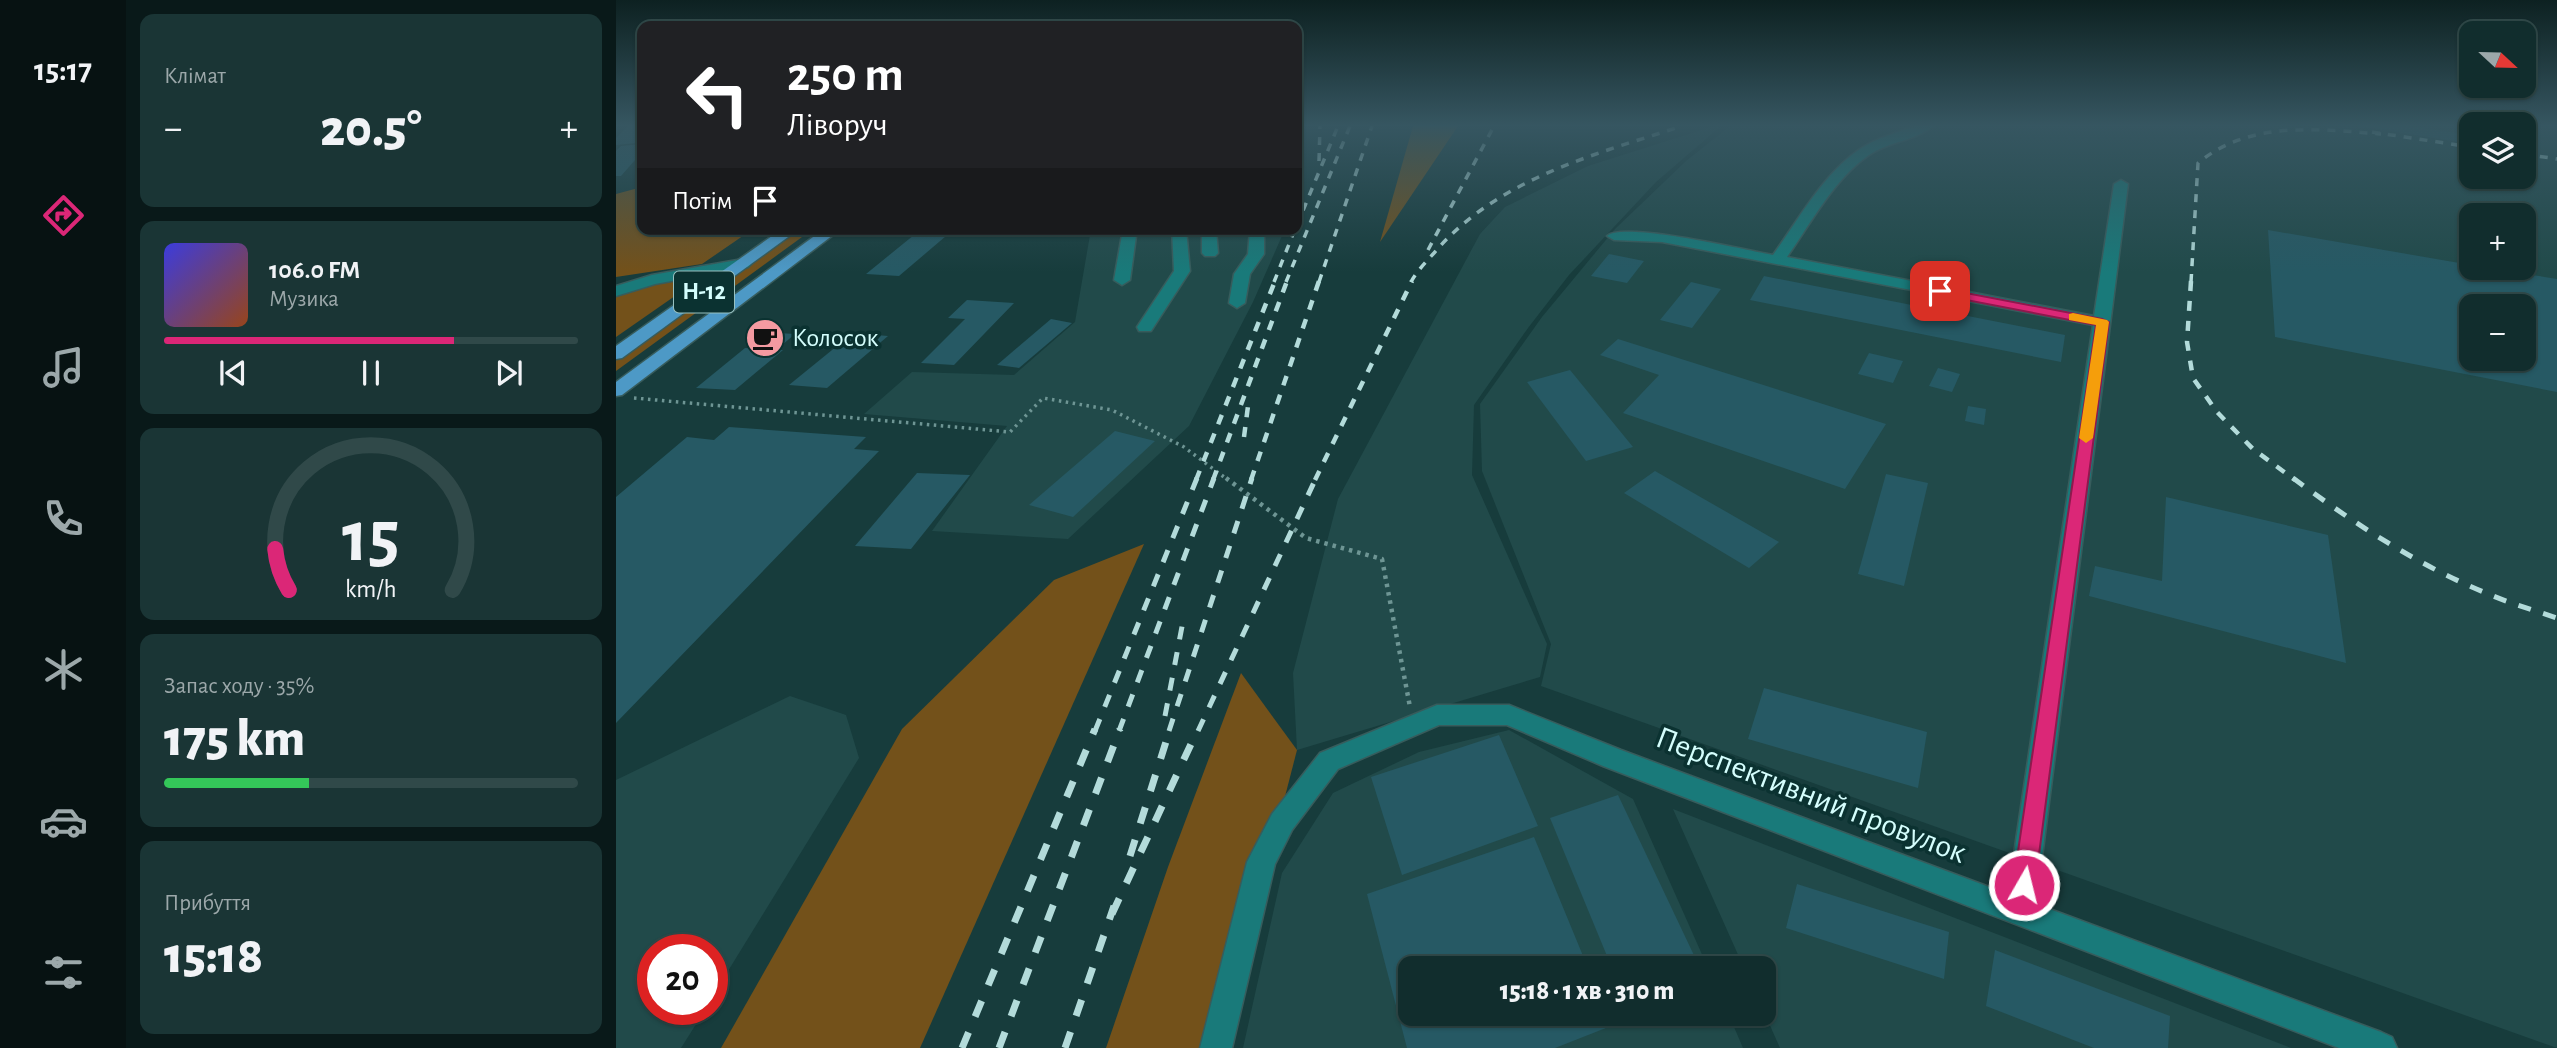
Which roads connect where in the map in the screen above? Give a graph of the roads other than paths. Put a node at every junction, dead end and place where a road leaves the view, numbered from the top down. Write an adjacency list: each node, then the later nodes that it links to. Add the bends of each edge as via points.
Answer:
1 (1842, 175): 11 (street)
2 (2121, 184): 18 (street)
3 (784, 235): 12 (main road, Н-12)
4 (826, 235): 16 (main road, Н-12)
5 (1129, 235): 13 (street)
6 (1179, 235): 19 (street, via 1182,271)
7 (1209, 235): 10 (street)
8 (1257, 235): 17 (street, via 1256,254 1242,274)
9 (1614, 236): 11 (street, via 1662,238)
10 (1210, 253)
11 (1777, 260): 18 (street)
12 (743, 264): 14 (street); 15 (main road, Н-12)
13 (1122, 280)
14 (616, 291)
15 (695, 298): 16 (main road); 20 (main road, Н-12)
16 (738, 300): 21 (main road, Н-12)
17 (1237, 303)
18 (2102, 322): 22 (street)
19 (1145, 327)
20 (616, 354)
21 (623, 395)
22 (2020, 912): 23 (street, Перспективний провулок, via 1509,715 1437,715 1329,761 1282,822 1261,862); 24 (street, Перспективний провулок)
23 (1216, 1048)
24 (2381, 1048)

